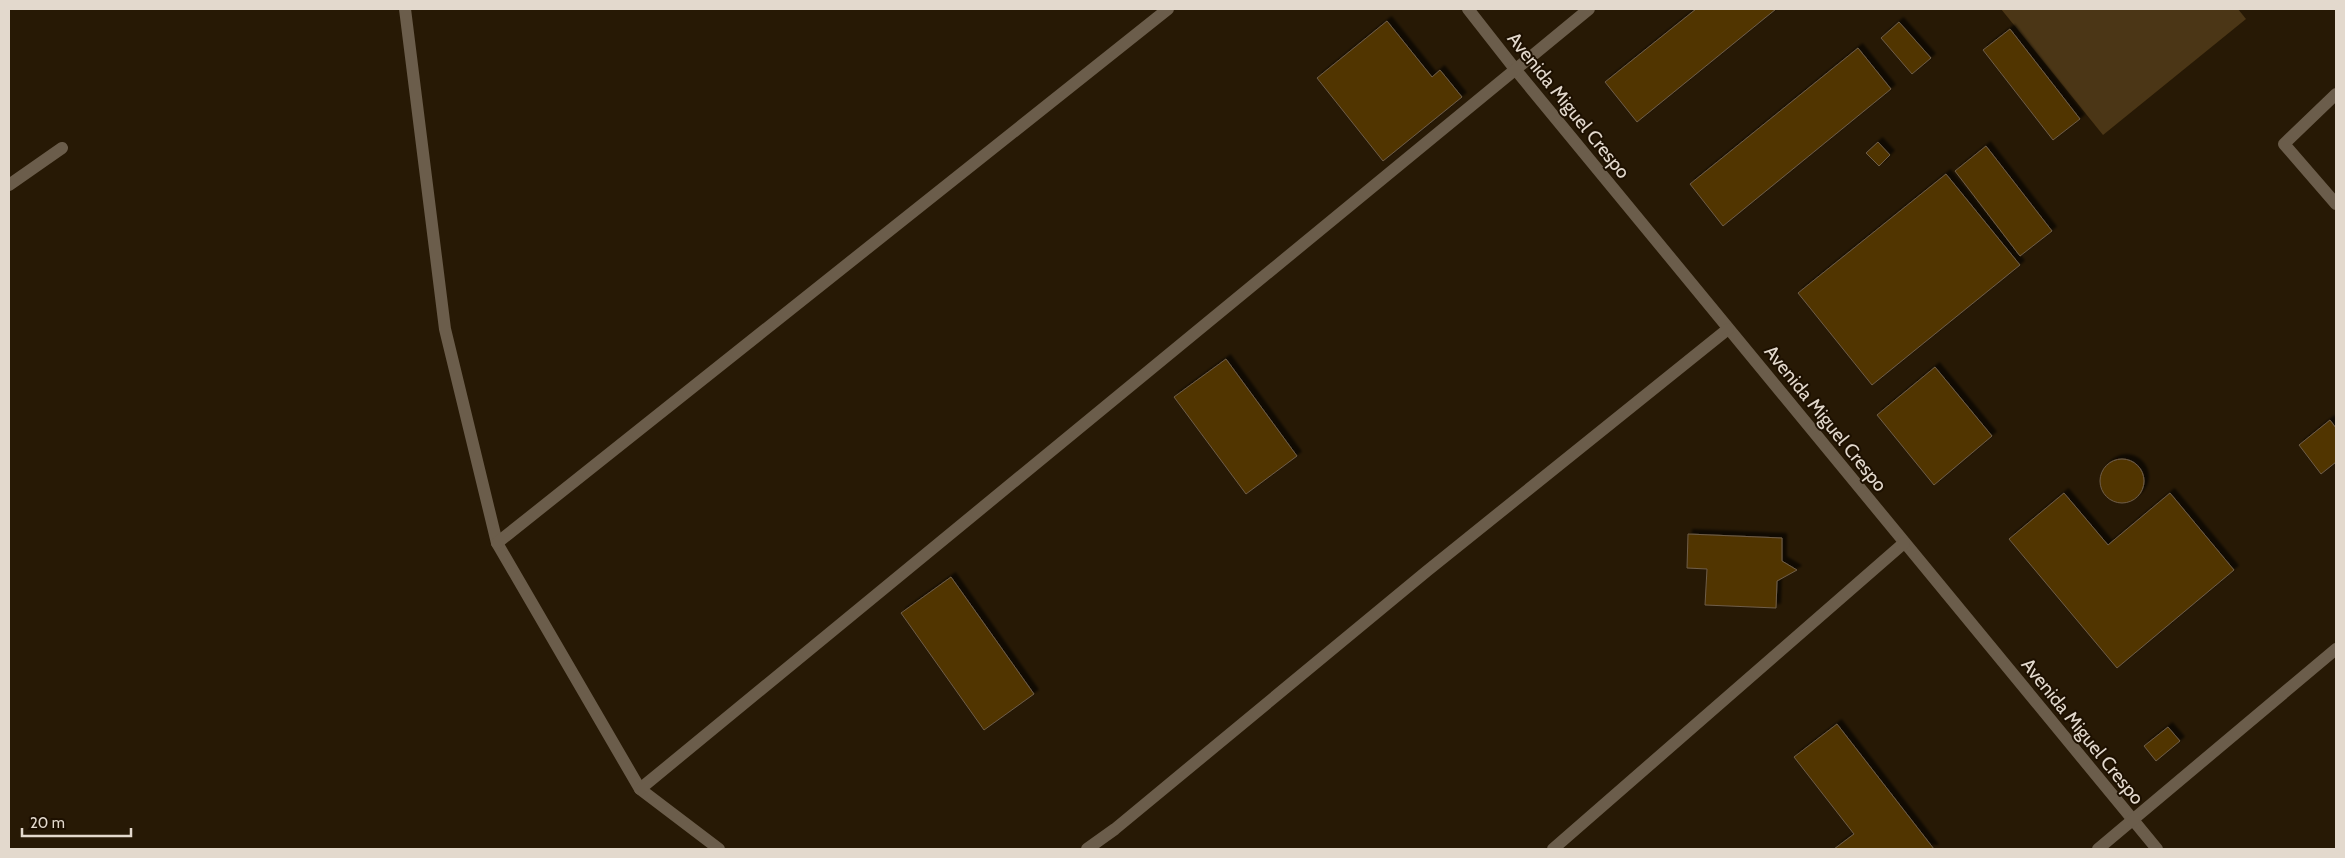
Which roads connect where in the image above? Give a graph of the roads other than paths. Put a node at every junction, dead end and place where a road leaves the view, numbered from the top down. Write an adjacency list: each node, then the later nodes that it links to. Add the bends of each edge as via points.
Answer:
1 (405, 9): 11 (street, via 445,329)
2 (1168, 9): 11 (street)
3 (1468, 9): 5 (street, Avenida Miguel Crespo)
4 (1589, 9): 5 (street)
5 (1514, 69): 10 (street, Avenida Miguel Crespo); 14 (street)
6 (2336, 94): 9 (street, via 2284,144)
7 (62, 148): 8 (street)
8 (9, 185)
9 (2336, 204)
10 (1728, 329): 12 (street, Avenida Miguel Crespo); 17 (street)
11 (497, 543): 14 (street)
12 (1904, 543): 15 (street, Avenida Miguel Crespo); 18 (street)
13 (2336, 649): 15 (street)
14 (640, 790): 16 (street)
15 (2132, 820): 19 (street); 20 (street, Avenida Miguel Crespo)
16 (719, 849)
17 (1087, 849)
18 (1553, 849)
19 (2098, 849)
20 (2157, 849)

